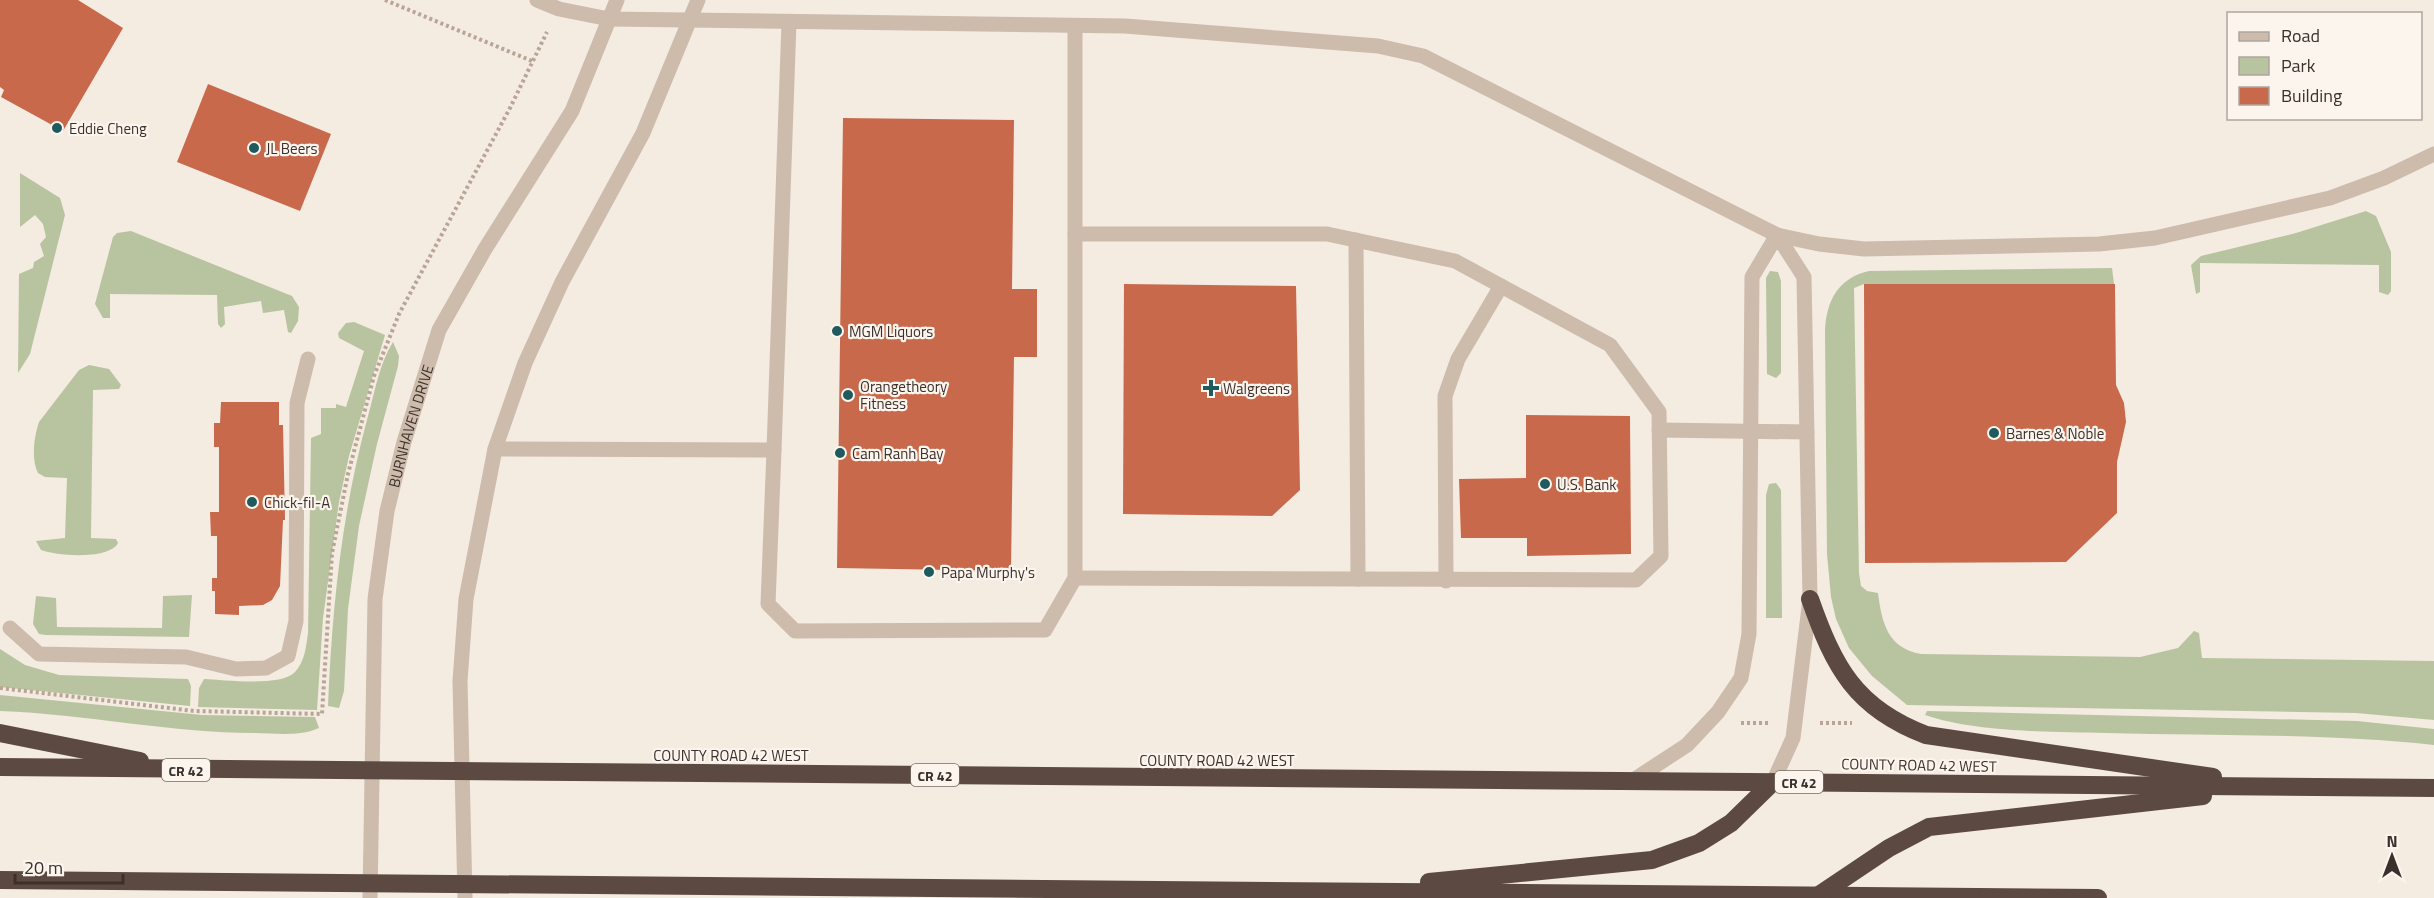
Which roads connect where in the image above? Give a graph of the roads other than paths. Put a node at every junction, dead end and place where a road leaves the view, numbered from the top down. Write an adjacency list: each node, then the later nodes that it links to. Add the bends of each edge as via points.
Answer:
1 (537, 0): 4 (street, via 559,9)
2 (617, 0): 4 (street, BURNHAVEN DRIVE)
3 (698, 0): 5 (street)
4 (609, 19): 5 (street); 27 (street, BURNHAVEN DRIVE, via 572,111 439,330 387,511 375,599)
5 (691, 20): 6 (street); 17 (street, via 643,133 562,282 525,363)
6 (789, 22): 7 (street); 18 (street)
7 (1075, 26): 9 (street); 10 (street, via 1125,26 1368,45 1423,56)
8 (2434, 154): 10 (street, via 2330,198 2155,238 2099,244 1864,249)
9 (1075, 234): 11 (street, via 1327,234); 19 (street)
10 (1777, 236): 15 (street, via 1752,277); 16 (street, via 1804,277)
11 (1356, 240): 12 (street, via 1455,261); 20 (street)
12 (1501, 286): 14 (street, via 1610,345 1659,412); 21 (street, via 1458,359 1445,396)
13 (308, 359): 23 (street, via 297,403 297,621 288,656 266,668 236,669 186,657 39,654)
14 (1659, 430): 15 (street); 21 (street, via 1660,556 1636,580)
15 (1751, 432): 16 (street); 29 (street, via 1749,634 1741,678 1718,712 1687,746)
16 (1807, 432): 22 (street)
17 (495, 449): 18 (street); 28 (street, via 466,599 460,681)
18 (774, 450): 19 (street, via 768,604 795,631 1045,630)
19 (1075, 578): 20 (street)
20 (1358, 579): 21 (street)
21 (1446, 581)
22 (1810, 599): 30 (street, via 1793,738); 31 (highway, via 1828,649 1844,676 1896,724 1926,735)
23 (10, 628)
24 (0, 734): 26 (highway)
25 (0, 767): 26 (highway, COUNTY ROAD 42 WEST / CR 42)
26 (189, 770): 27 (highway, COUNTY ROAD 42 WEST / CR 42)
27 (372, 771): 28 (highway, COUNTY ROAD 42 WEST / CR 42); 34 (street, BURNHAVEN DRIVE)
28 (462, 771): 29 (highway, COUNTY ROAD 42 WEST / CR 42); 35 (street)
29 (1632, 781): 30 (highway, COUNTY ROAD 42 WEST / CR 42)
30 (1773, 782): 31 (highway, COUNTY ROAD 42 WEST / CR 42); 36 (highway, via 1731,823 1699,843 1652,860)
31 (2283, 787): 32 (highway, COUNTY ROAD 42 WEST / CR 42); 37 (highway, via 1929,827 1890,848)
32 (2434, 788)
33 (0, 880): 34 (highway)
34 (370, 890): 35 (highway)
35 (466, 891): 36 (highway)
36 (1340, 891): 37 (highway)
37 (1818, 897): 38 (highway)
38 (1971, 897): 39 (highway)
39 (2098, 898)

